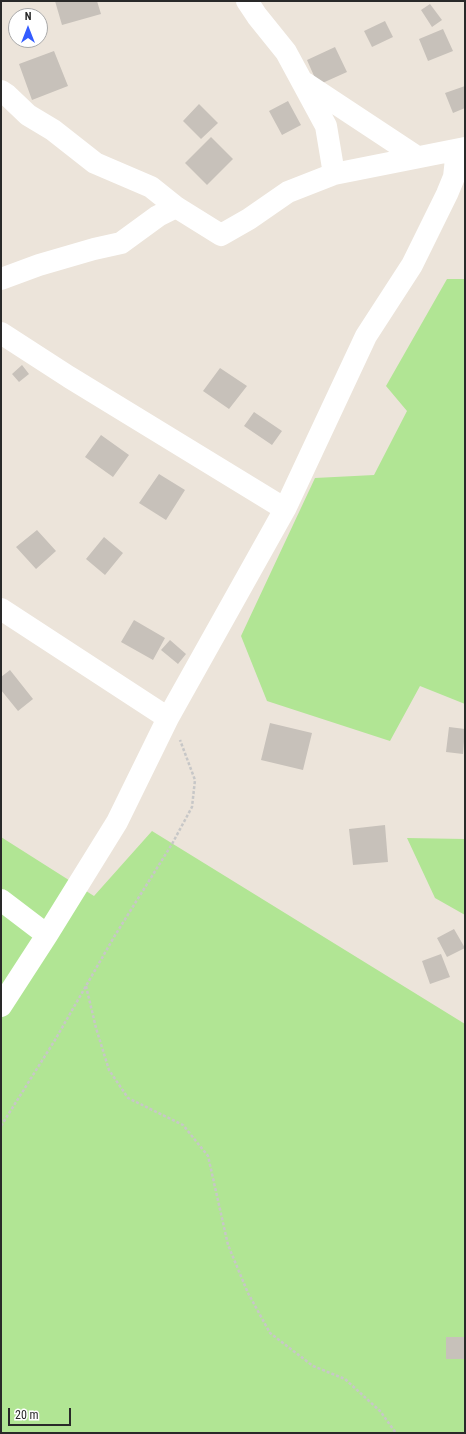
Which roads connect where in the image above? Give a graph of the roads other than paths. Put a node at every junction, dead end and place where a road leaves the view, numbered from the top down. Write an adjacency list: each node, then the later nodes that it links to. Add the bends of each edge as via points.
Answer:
1 (247, 1): 2 (street, via 286,52)
2 (303, 82): 5 (street); 6 (street, via 326,126)
3 (1, 91): 7 (street, via 28,115 53,130 95,163 151,187)
4 (461, 149): 5 (street); 10 (street, via 447,194 412,265 366,336)
5 (417, 157): 6 (street)
6 (334, 174): 7 (street, via 288,192 221,235)
7 (176, 207): 8 (street, via 158,216 121,243 39,265)
8 (1, 279)
9 (1, 333): 10 (street)
10 (285, 509): 12 (street)
11 (1, 609): 12 (street)
12 (168, 718): 14 (street, via 116,822)
13 (1, 900): 14 (street)
14 (47, 935): 15 (street)
15 (1, 1006)

